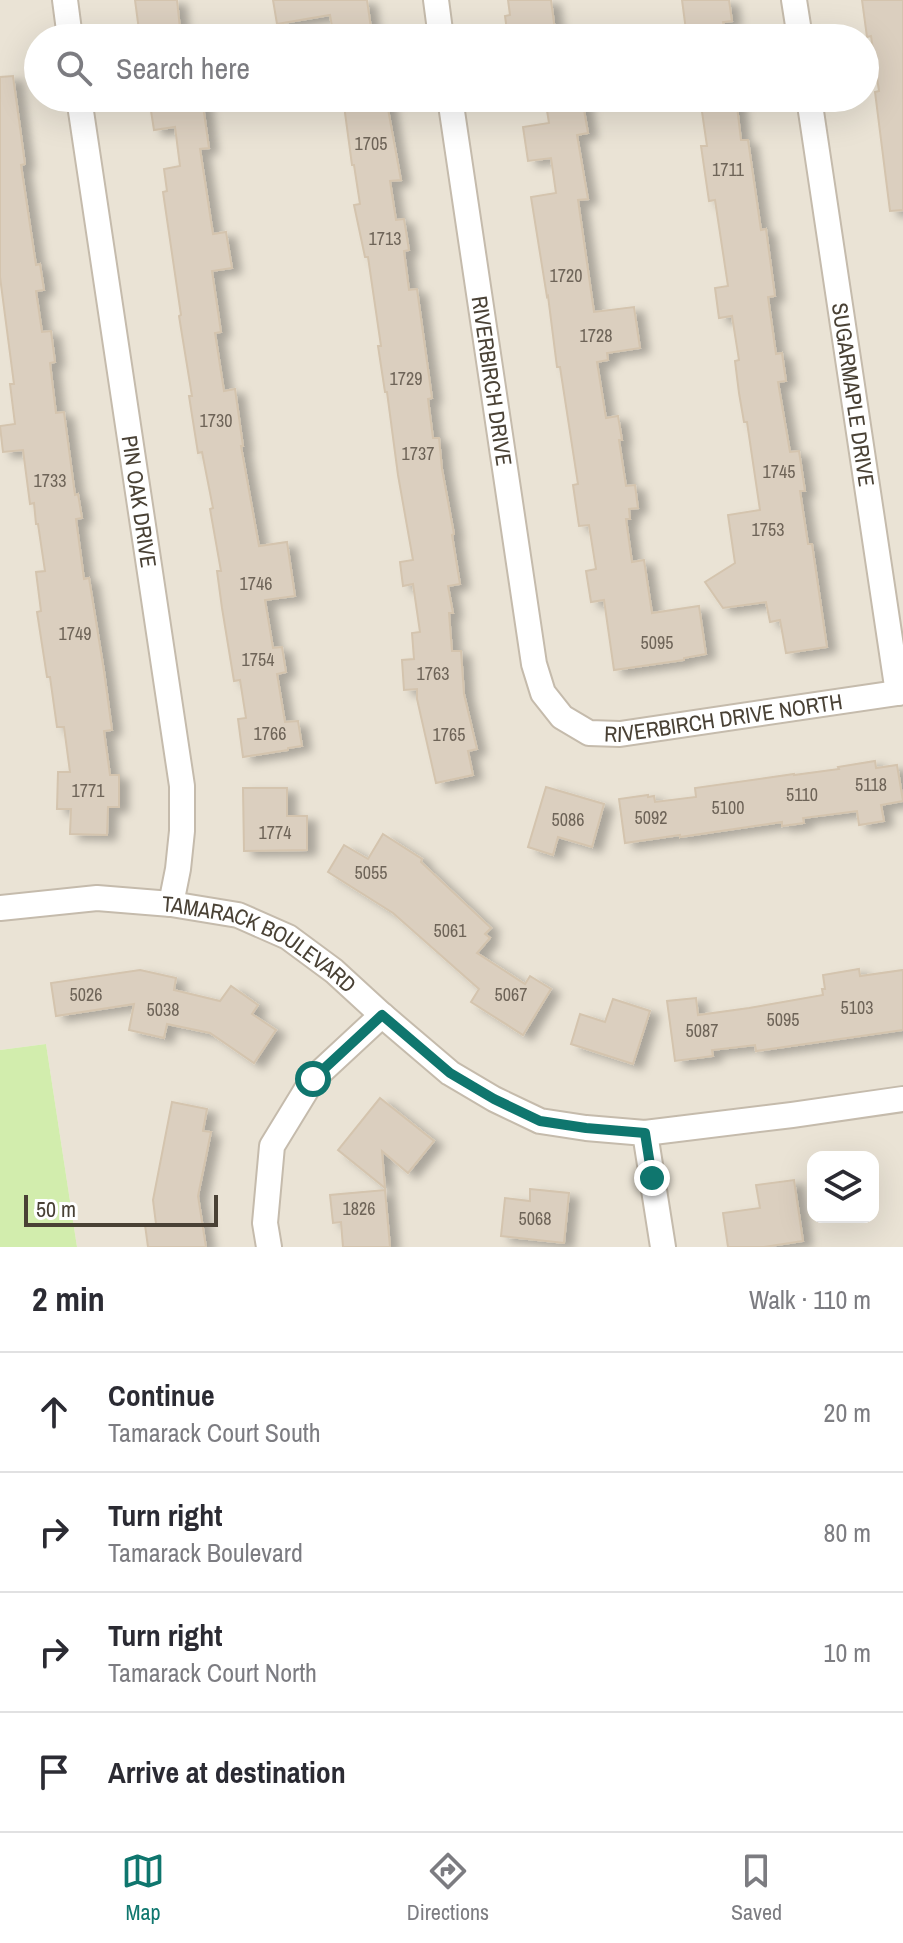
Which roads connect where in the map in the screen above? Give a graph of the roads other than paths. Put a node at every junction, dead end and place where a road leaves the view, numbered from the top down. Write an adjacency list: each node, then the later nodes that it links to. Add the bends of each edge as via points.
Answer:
1 (65, 0): 4 (street)
2 (436, 0): 5 (street)
3 (794, 0): 6 (street)
4 (68, 24)
5 (439, 24)
6 (798, 24)
7 (81, 112): 12 (street, PIN OAK DRIVE, via 182,786 182,831)
8 (452, 112): 10 (street, RIVERBIRCH DRIVE)
9 (811, 112): 11 (street, SUGARMAPLE DRIVE)
10 (534, 664): 11 (street, RIVERBIRCH DRIVE NORTH, via 543,693 562,717 589,733 620,734)
11 (901, 693)
12 (171, 904): 13 (street, TAMARACK BOULEVARD, via 97,898); 14 (street, TAMARACK BOULEVARD, via 238,915 288,937)
13 (0, 908)
14 (382, 1015): 16 (street, TAMARACK BOULEVARD, via 450,1073 540,1121); 17 (street, via 313,1079 272,1146 265,1223)
15 (903, 1099): 16 (street, TAMARACK BOULEVARD)
16 (645, 1133): 18 (street)
17 (269, 1247)
18 (663, 1247)

